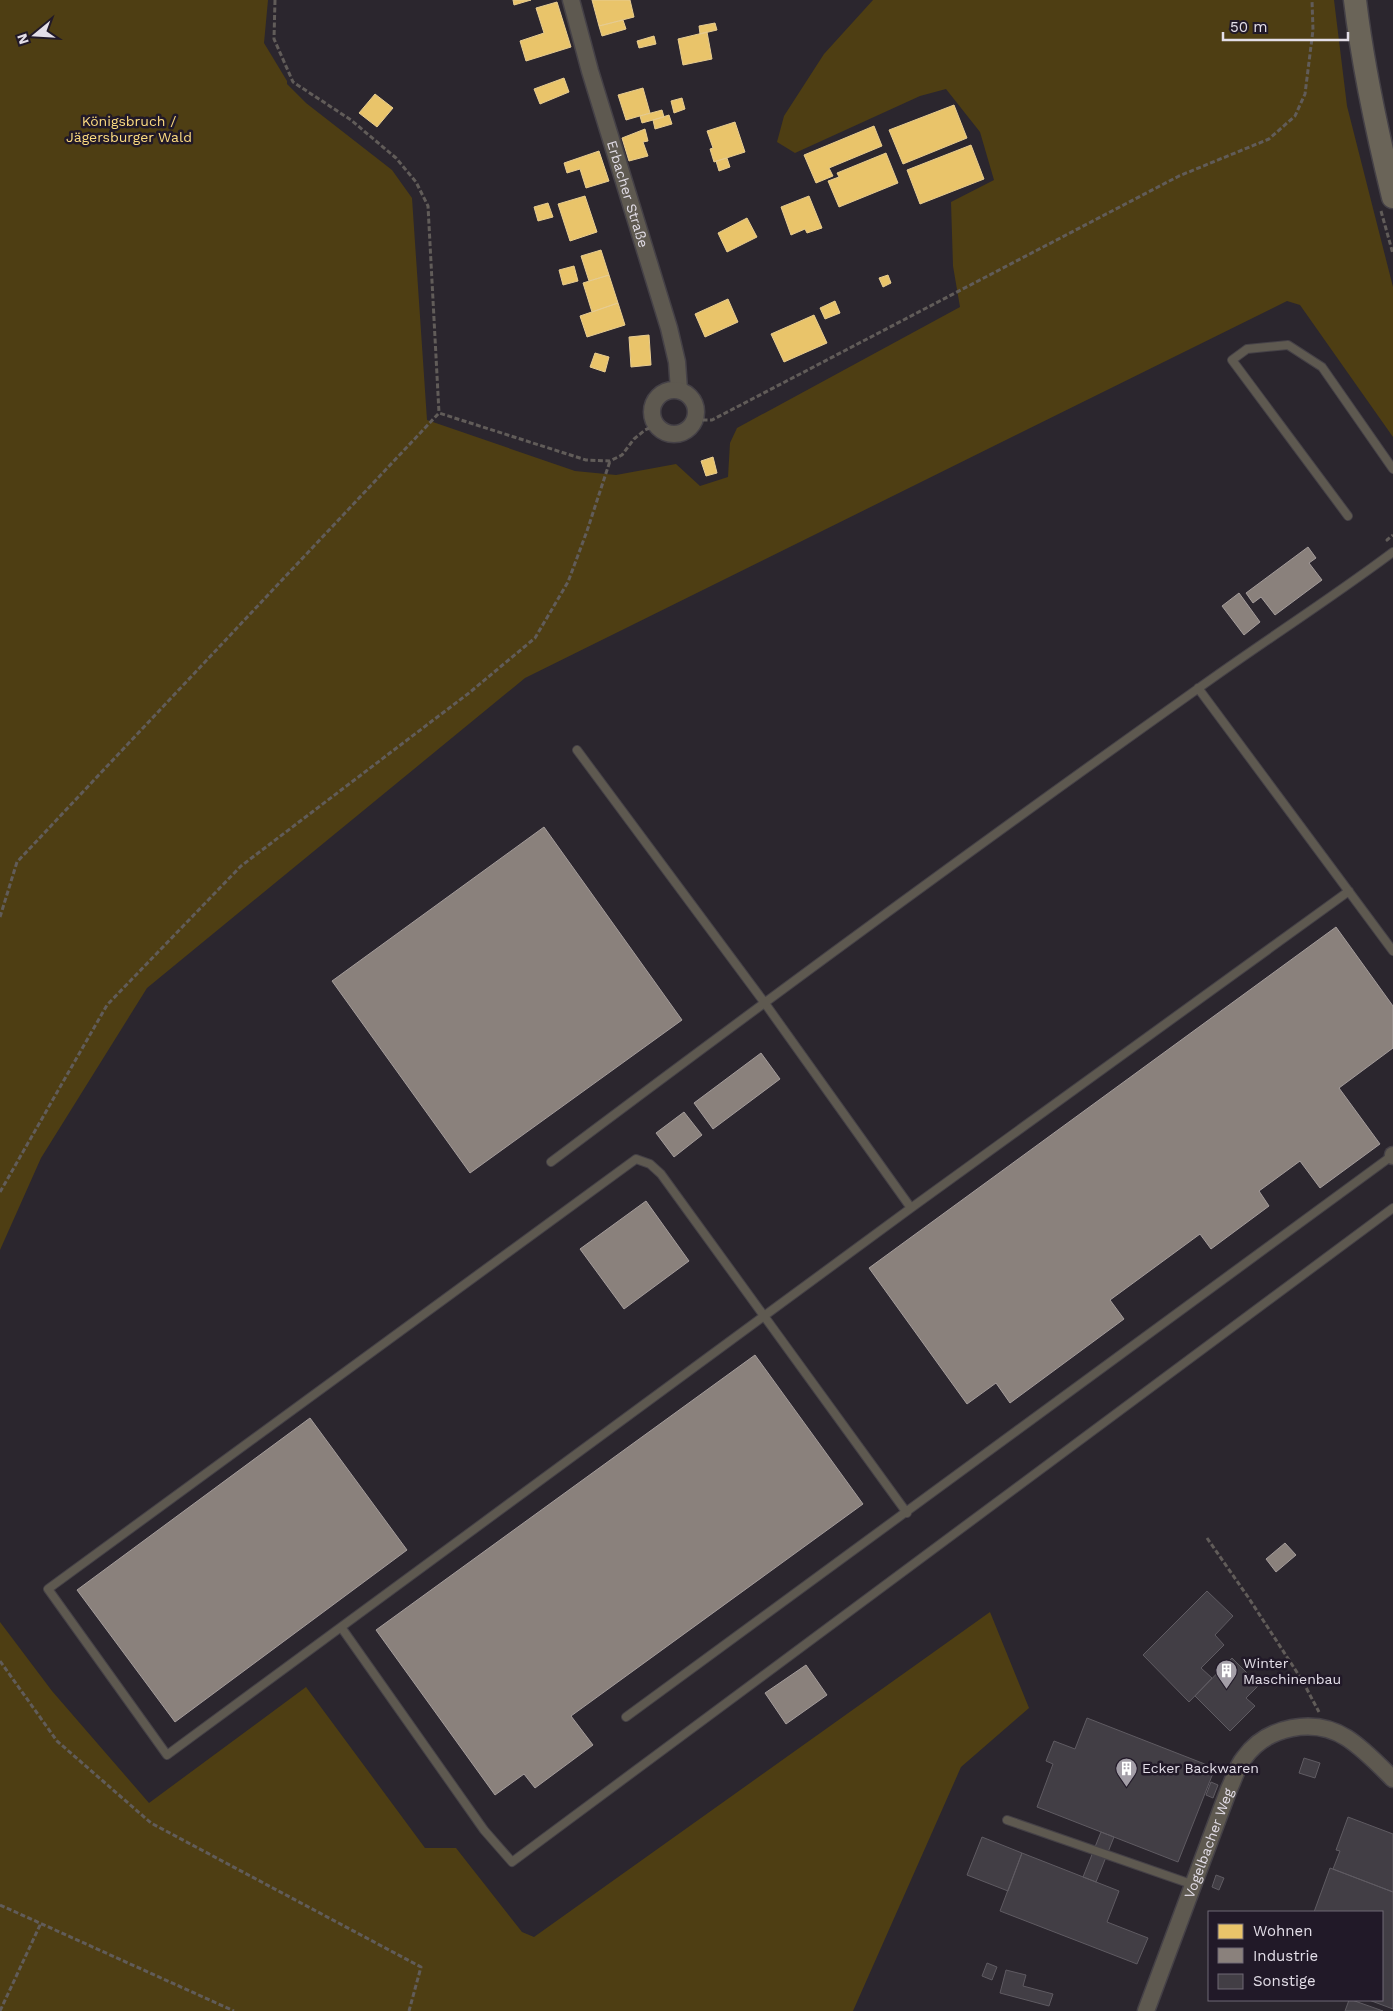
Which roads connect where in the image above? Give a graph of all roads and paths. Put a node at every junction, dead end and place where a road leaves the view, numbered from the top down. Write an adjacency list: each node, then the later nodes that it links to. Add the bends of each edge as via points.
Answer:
1 (276, 0): 7 (path, via 274,40 293,82 350,120 396,158 416,182 428,206)
2 (571, 0): 6 (street, Erbacher Straße, via 669,328)
3 (1312, 0): 8 (path, via 1313,30 1305,94 1295,116 1269,139 1179,176 712,420)
4 (1355, 0): 5 (street, via 1376,128)
5 (1393, 197)
6 (679, 390): 8 (street, via 694,402); 9 (street, via 662,393 656,400 652,408)
7 (439, 413): 10 (path, via 586,460); 17 (path, via 17,862)
8 (695, 420): 9 (street, via 682,433 672,434)
9 (656, 425): 10 (path, via 634,439 622,456)
10 (610, 461): 22 (path, via 568,582 535,638 469,693 241,866 107,1005)
11 (1393, 469): 12 (lane, via 1322,367 1288,345 1247,349 1232,360)
12 (1348, 516)
13 (1393, 552): 14 (lane)
14 (1198, 688): 16 (lane); 19 (lane)
15 (577, 750): 19 (lane)
16 (1349, 891): 18 (lane); 23 (lane)
17 (0, 917)
18 (1393, 951)
19 (764, 1002): 21 (lane); 23 (lane)
20 (1393, 1155): 26 (lane)
21 (551, 1162)
22 (0, 1192)
23 (911, 1208): 25 (lane)
24 (1393, 1208): 28 (lane, via 512,1862 484,1830)
25 (764, 1317): 26 (lane); 28 (lane); 28 (lane, via 661,1174 650,1164 636,1159 48,1589 167,1755)
26 (907, 1512): 30 (lane)
27 (1207, 1538): 31 (path, via 1302,1680 1319,1709)
28 (341, 1627)
29 (0, 1661): 39 (path, via 57,1741 151,1823 420,1967)
30 (626, 1717)
31 (1320, 1727): 32 (street, Vogelbacher Weg, via 1347,1738); 34 (street, Vogelbacher Weg, via 1289,1728 1274,1734 1257,1744 1243,1759)
32 (1393, 1779)
33 (1008, 1820): 34 (lane)
34 (1194, 1886): 40 (street, Vogelbacher Weg)
35 (0, 1904): 36 (path)
36 (41, 1923): 37 (path); 38 (path)
37 (0, 2010)
38 (234, 2011)
39 (409, 2011)
40 (1146, 2011)

